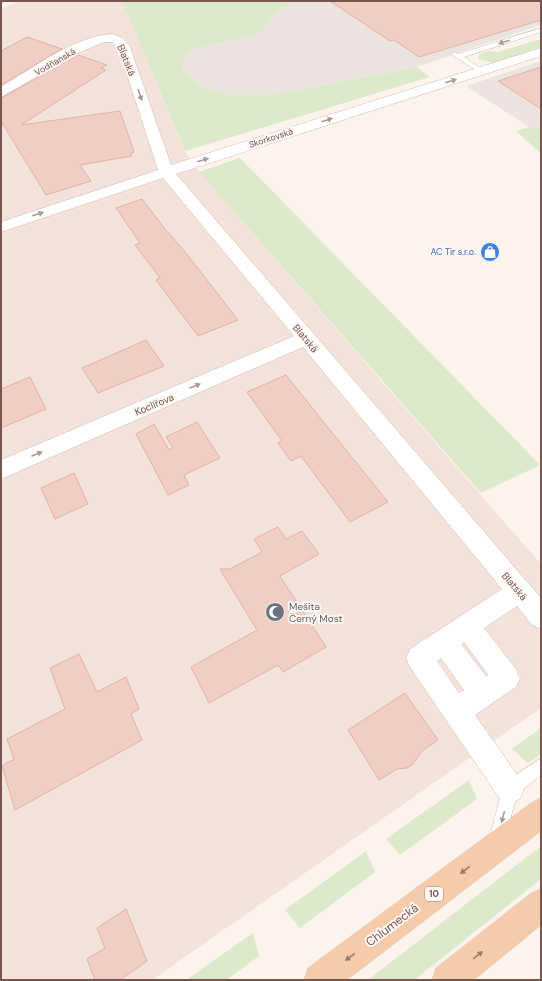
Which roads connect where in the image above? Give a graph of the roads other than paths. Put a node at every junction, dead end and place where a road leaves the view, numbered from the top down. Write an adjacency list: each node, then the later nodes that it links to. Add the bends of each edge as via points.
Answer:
1 (541, 30): 5 (lane, one-way to 5)
2 (111, 37): 7 (street, Vodňanská, via 89,43); 8 (street, Blatská, one-way to 8, via 119,40 124,47)
3 (451, 52): 5 (lane)
4 (541, 52): 6 (street, Skorkovská)
5 (458, 57): 6 (lane)
6 (481, 71): 8 (street, Skorkovská, one-way to 6)
7 (1, 93)
8 (166, 172): 9 (street, Skorkovská, one-way to 8); 10 (street, Blatská)
9 (1, 227)
10 (307, 338): 11 (street, Koclířova, one-way to 10); 12 (street, Blatská)
11 (1, 470)
12 (519, 591): 13 (street, Blatská); 14 (street)
13 (541, 617)
14 (466, 626): 15 (street); 16 (street, via 507,678)
15 (444, 642): 16 (street); 17 (street, via 419,658)
16 (482, 693): 17 (street)
17 (456, 711): 19 (street)
18 (541, 766): 19 (lane)
19 (510, 789): 21 (lane, one-way to 21)
20 (541, 813): 21 (main road, Chlumecká / 10)
21 (496, 847): 23 (main road, Chlumecká / 10, one-way to 23)
22 (541, 905): 24 (main road, one-way to 22)
23 (320, 980)
24 (448, 980)

